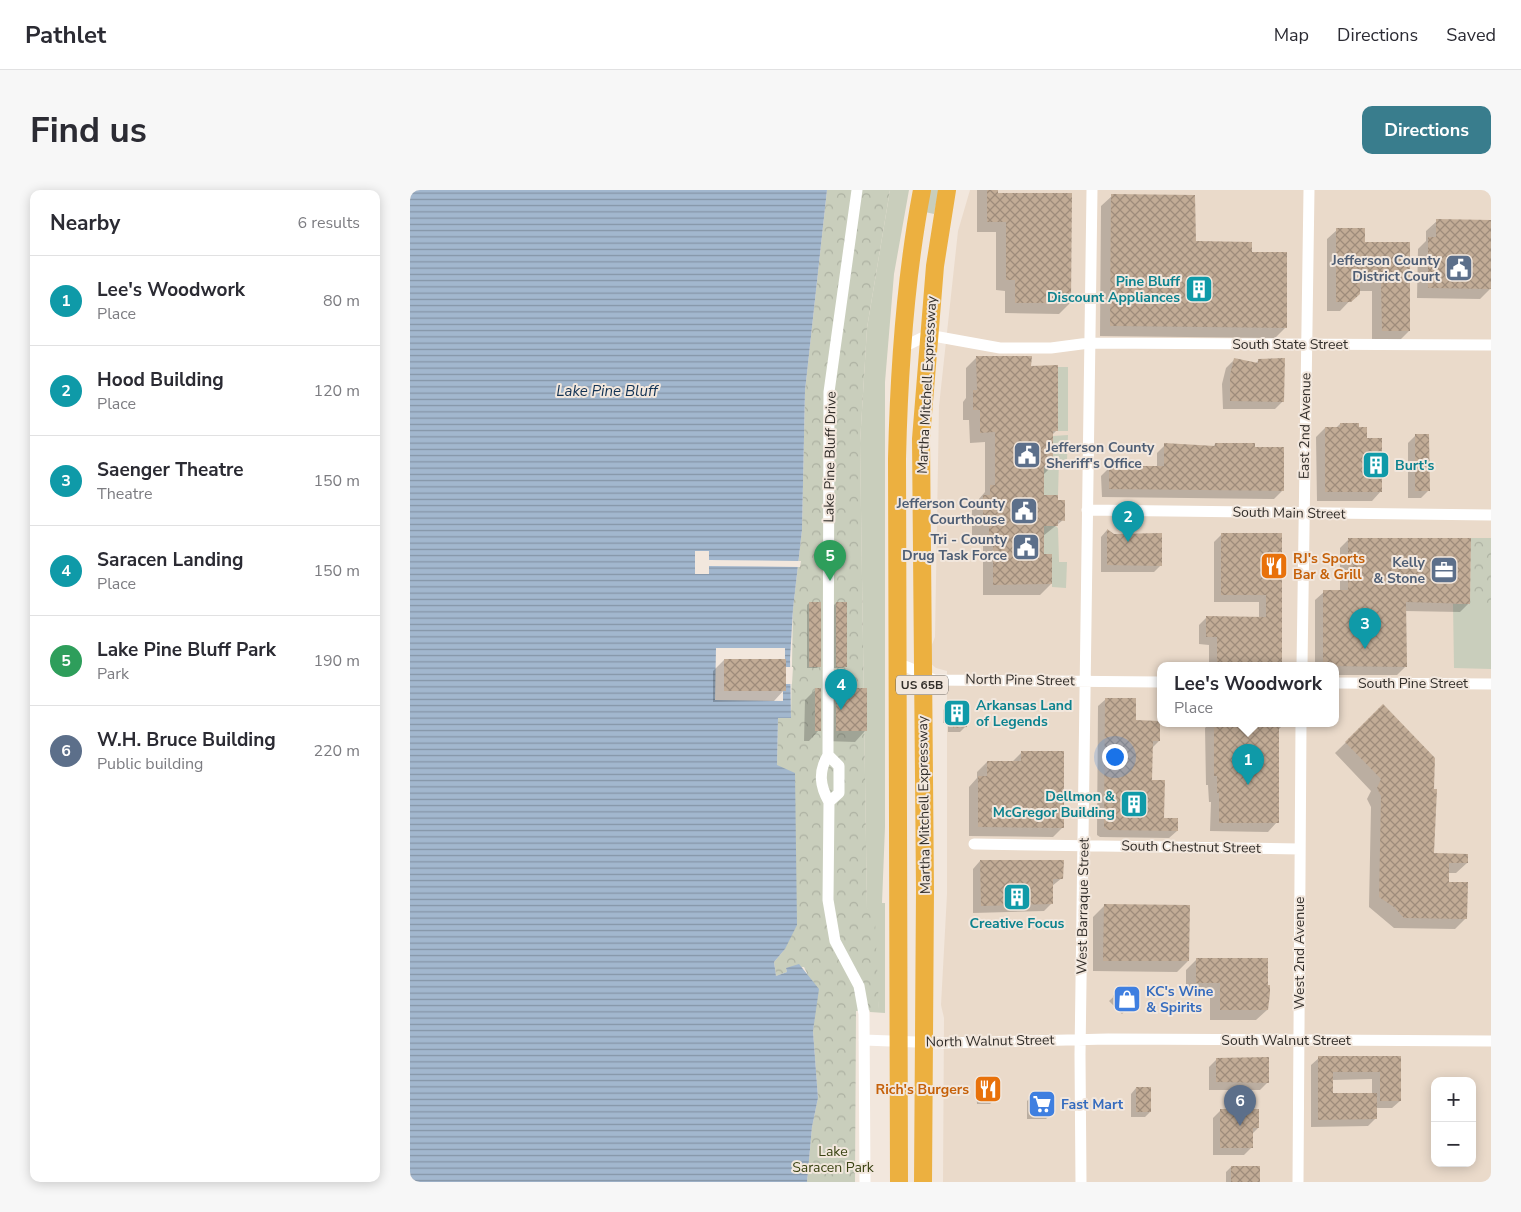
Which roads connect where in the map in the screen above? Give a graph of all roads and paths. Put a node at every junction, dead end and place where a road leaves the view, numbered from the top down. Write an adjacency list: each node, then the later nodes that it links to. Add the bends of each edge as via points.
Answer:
1 (857, 190): 22 (street, Lake Pine Bluff Drive, via 829,392)
2 (922, 190): 10 (highway, Martha Mitchell Expressway / US 65B)
3 (947, 190): 6 (highway, Martha Mitchell Expressway / US 65B)
4 (1092, 190): 7 (street, West Barraque Street)
5 (1309, 190): 8 (street, East 2nd Avenue)
6 (928, 335): 7 (street, South State Street, via 1000,348 1051,348); 10 (street); 16 (highway, Martha Mitchell Expressway / US 65B, via 921,439)
7 (1089, 343): 8 (street, South State Street); 11 (street, West Barraque Street)
8 (1306, 344): 9 (street, South State Street); 12 (street, East 2nd Avenue)
9 (1491, 345)
10 (901, 348): 15 (highway, Martha Mitchell Expressway / US 65B, via 897,459)
11 (1088, 510): 12 (street, South Main Street); 17 (street, West Barraque Street)
12 (1304, 513): 13 (street, South Main Street); 14 (street)
13 (1491, 515)
14 (1302, 662)
15 (897, 664): 16 (street, North Pine Street, via 912,667); 30 (highway, Martha Mitchell Expressway / US 65B)
16 (922, 675): 17 (street, North Pine Street, via 934,680); 32 (highway, Martha Mitchell Expressway / US 65B)
17 (1086, 681): 18 (street); 25 (street, West Barraque Street)
18 (1157, 682)
19 (1339, 683): 20 (street, South Pine Street)
20 (1491, 684)
21 (1300, 727): 26 (street, West 2nd Avenue)
22 (828, 755): 23 (street, Lake Pine Bluff Drive, via 821,767 822,789); 23 (street, Lake Pine Bluff Drive, via 839,766 838,793)
23 (829, 802): 27 (street, Lake Pine Bluff Drive, via 828,900 834,941 859,986)
24 (974, 844): 25 (street, South Chestnut Street)
25 (1084, 845): 26 (street, South Chestnut Street); 28 (street, West Barraque Street)
26 (1299, 849): 29 (street, West 2nd Avenue)
27 (864, 1040): 30 (street, North Walnut Street); 33 (street, Lake Pine Bluff Drive)
28 (1081, 1040): 29 (street, South Walnut Street); 32 (street, North Walnut Street); 36 (street, West Barraque Street)
29 (1298, 1040): 31 (street, South Walnut Street); 37 (street, West 2nd Avenue)
30 (900, 1041): 32 (street, North Walnut Street); 34 (highway, Martha Mitchell Expressway / US 65B)
31 (1491, 1041)
32 (923, 1042): 35 (highway, Martha Mitchell Expressway / US 65B)
33 (865, 1182)
34 (899, 1182)
35 (923, 1182)
36 (1081, 1182)
37 (1298, 1182)

